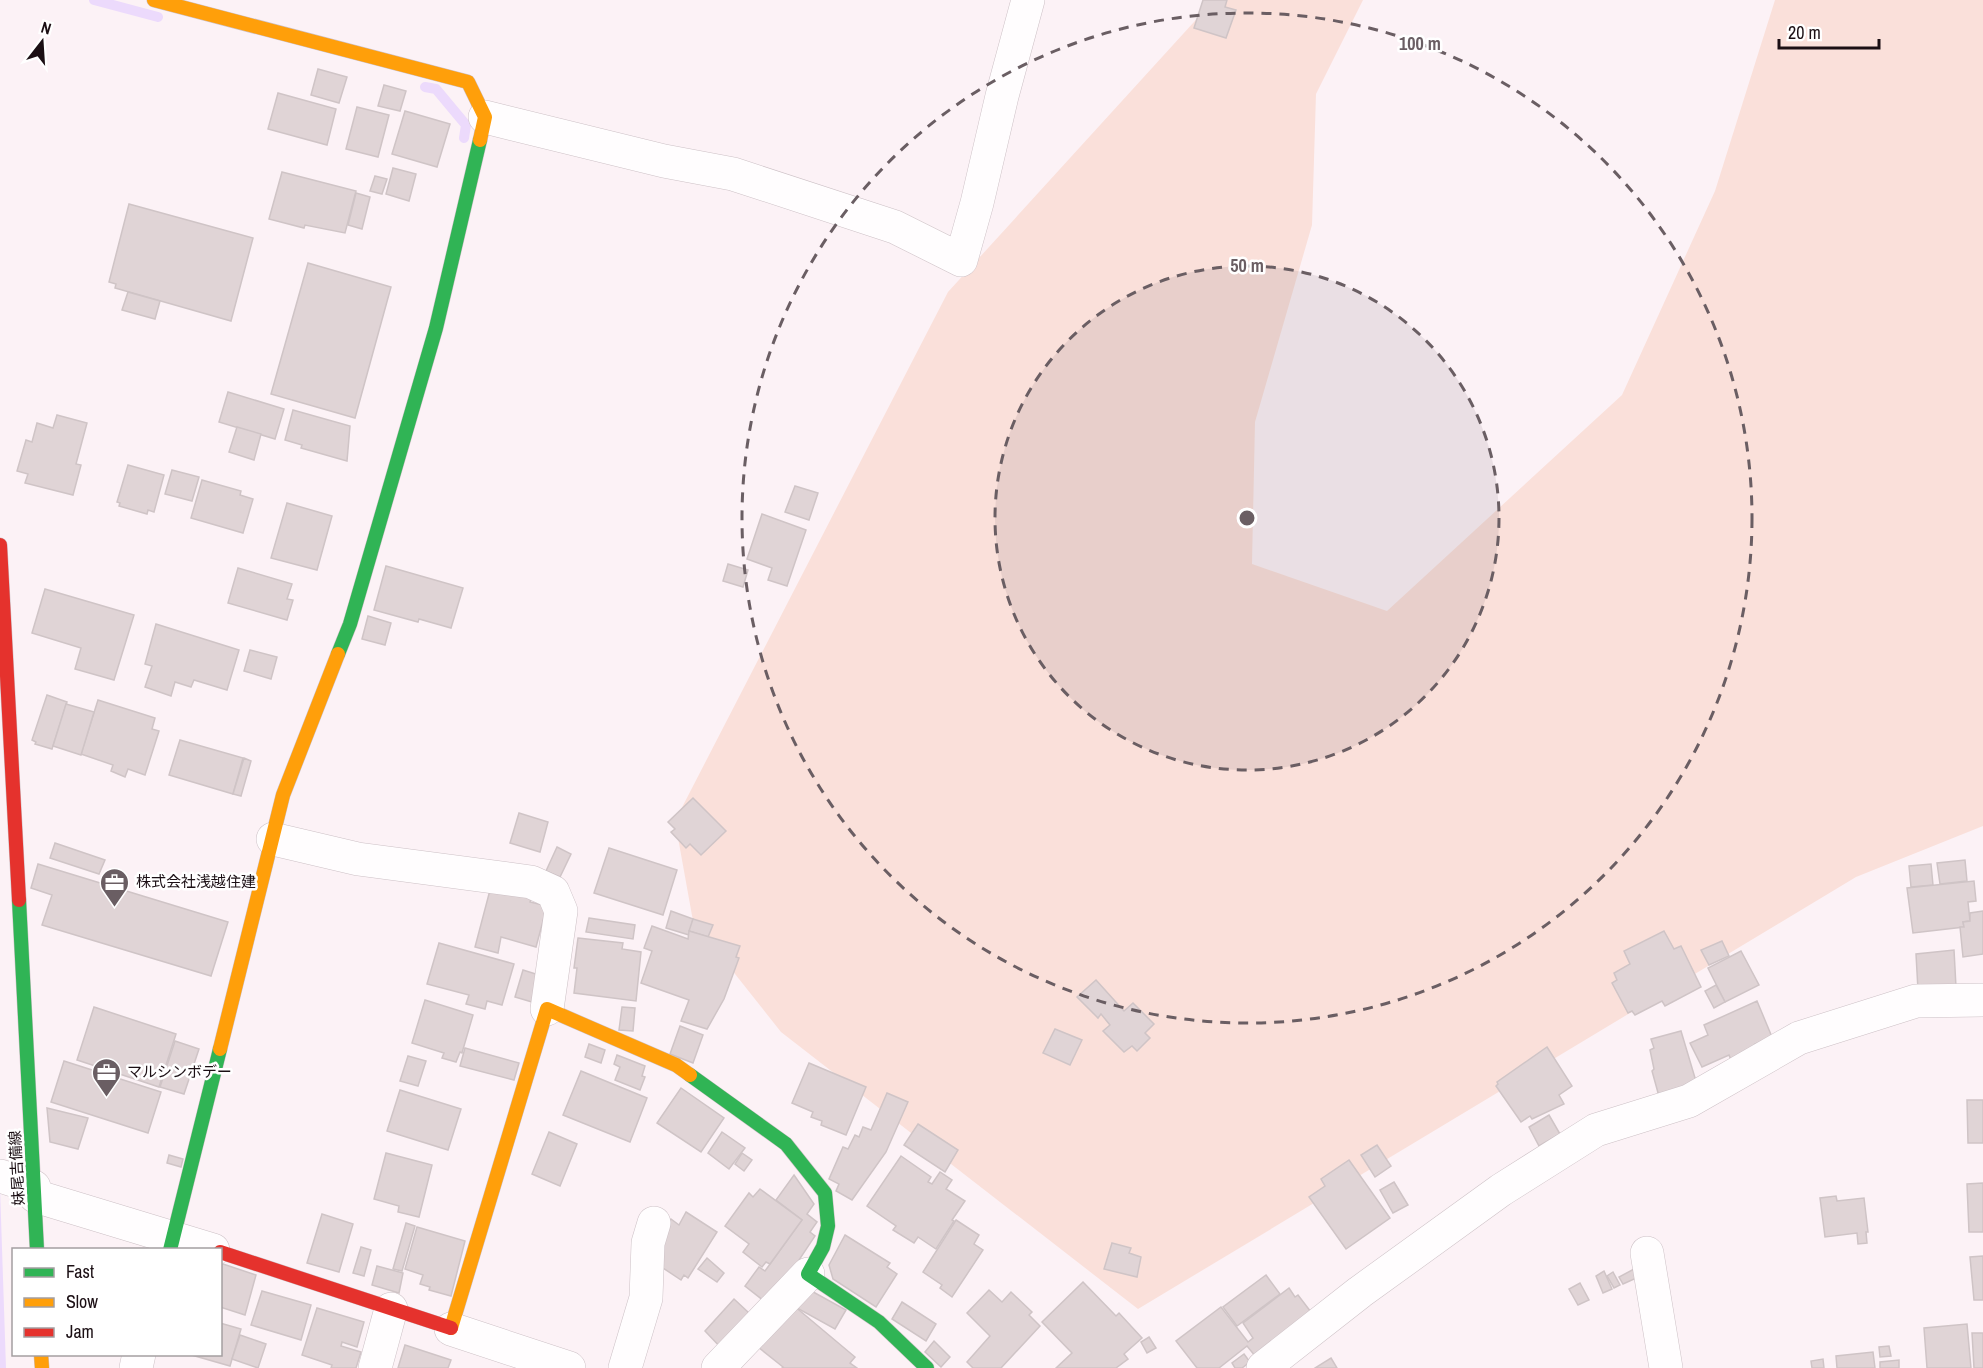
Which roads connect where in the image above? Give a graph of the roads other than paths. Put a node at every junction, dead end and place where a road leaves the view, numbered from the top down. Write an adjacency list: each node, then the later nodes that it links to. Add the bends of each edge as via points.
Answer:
1 (154, 0): 3 (street, via 468,82)
2 (1028, 0): 3 (street, via 961,261 895,227 733,174)
3 (485, 117): 5 (street, via 436,328 379,526 350,624 284,795)
4 (0, 545): 9 (street, 妹尾吉備線)
5 (273, 839): 7 (street, via 358,859 531,882 553,892 561,911); 11 (street)
6 (1983, 1000): 24 (street, via 1916,1001 1799,1038 1689,1101 1596,1130 1501,1190)
7 (547, 1009): 16 (street, via 676,1065 786,1144 825,1193 828,1226 823,1247); 18 (street)
8 (0, 1176): 9 (street)
9 (34, 1191): 11 (street); 12 (street, 妹尾吉備線)
10 (654, 1223): 21 (street, via 648,1243 646,1298)
11 (172, 1243): 13 (street)
12 (37, 1248)
13 (201, 1248)
14 (222, 1253): 17 (street)
15 (1647, 1253): 25 (street)
16 (808, 1274): 22 (street); 23 (street, via 879,1322)
17 (391, 1309): 18 (street); 19 (street)
18 (452, 1329): 20 (street)
19 (375, 1368)
20 (569, 1368)
21 (625, 1368)
22 (718, 1368)
23 (927, 1368)
24 (1263, 1368)
25 (1666, 1368)

